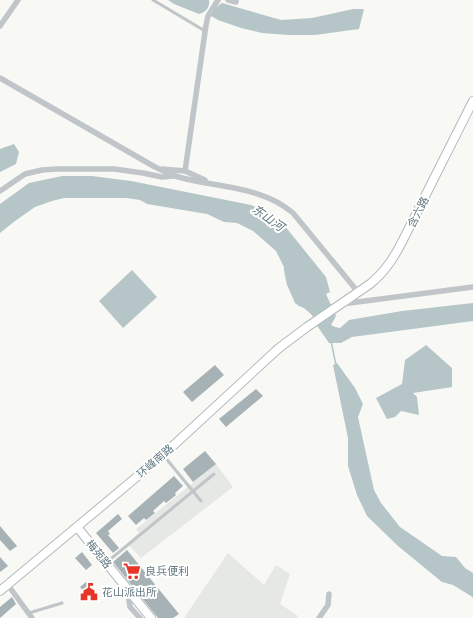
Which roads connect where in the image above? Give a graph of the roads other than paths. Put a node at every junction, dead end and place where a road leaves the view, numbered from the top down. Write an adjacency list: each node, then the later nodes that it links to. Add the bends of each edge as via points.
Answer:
1 (18, 0): 6 (street)
2 (153, 0): 7 (lane)
3 (218, 0): 7 (street, via 208,16)
4 (228, 0): 5 (street)
5 (236, 0)
6 (0, 26)
7 (205, 31): 11 (street)
8 (0, 78): 10 (street)
9 (473, 101): 16 (main road, 含六路, via 393,259 379,277)
10 (158, 168): 11 (street); 12 (street)
11 (184, 171): 13 (street)
12 (174, 176): 13 (street); 14 (street, via 162,177 114,169 57,168 25,174)
13 (217, 185): 16 (street, via 257,194 286,208)
14 (0, 191)
15 (473, 287): 17 (street)
16 (358, 292): 17 (main road, 含六路)
17 (340, 304): 18 (main road, 环峰南路, via 279,348)
18 (163, 455): 20 (lane); 22 (main road, 环峰南路)
19 (214, 474): 20 (lane)
20 (193, 491): 21 (lane); 23 (lane)
21 (201, 501)
22 (76, 528): 23 (main road, 梅苑路); 24 (main road, 环峰南路); 26 (main road, 梅苑路)
23 (106, 563): 32 (main road, 梅苑路)
24 (8, 585): 25 (main road, 环峰南路); 29 (street)
25 (0, 591)
26 (128, 594): 30 (street, via 130,606); 31 (main road, 梅苑路)
27 (330, 594): 33 (street, via 328,606)
28 (62, 603): 29 (lane)
29 (30, 616)
30 (140, 618)
31 (147, 618)
32 (151, 618)
33 (319, 618)

